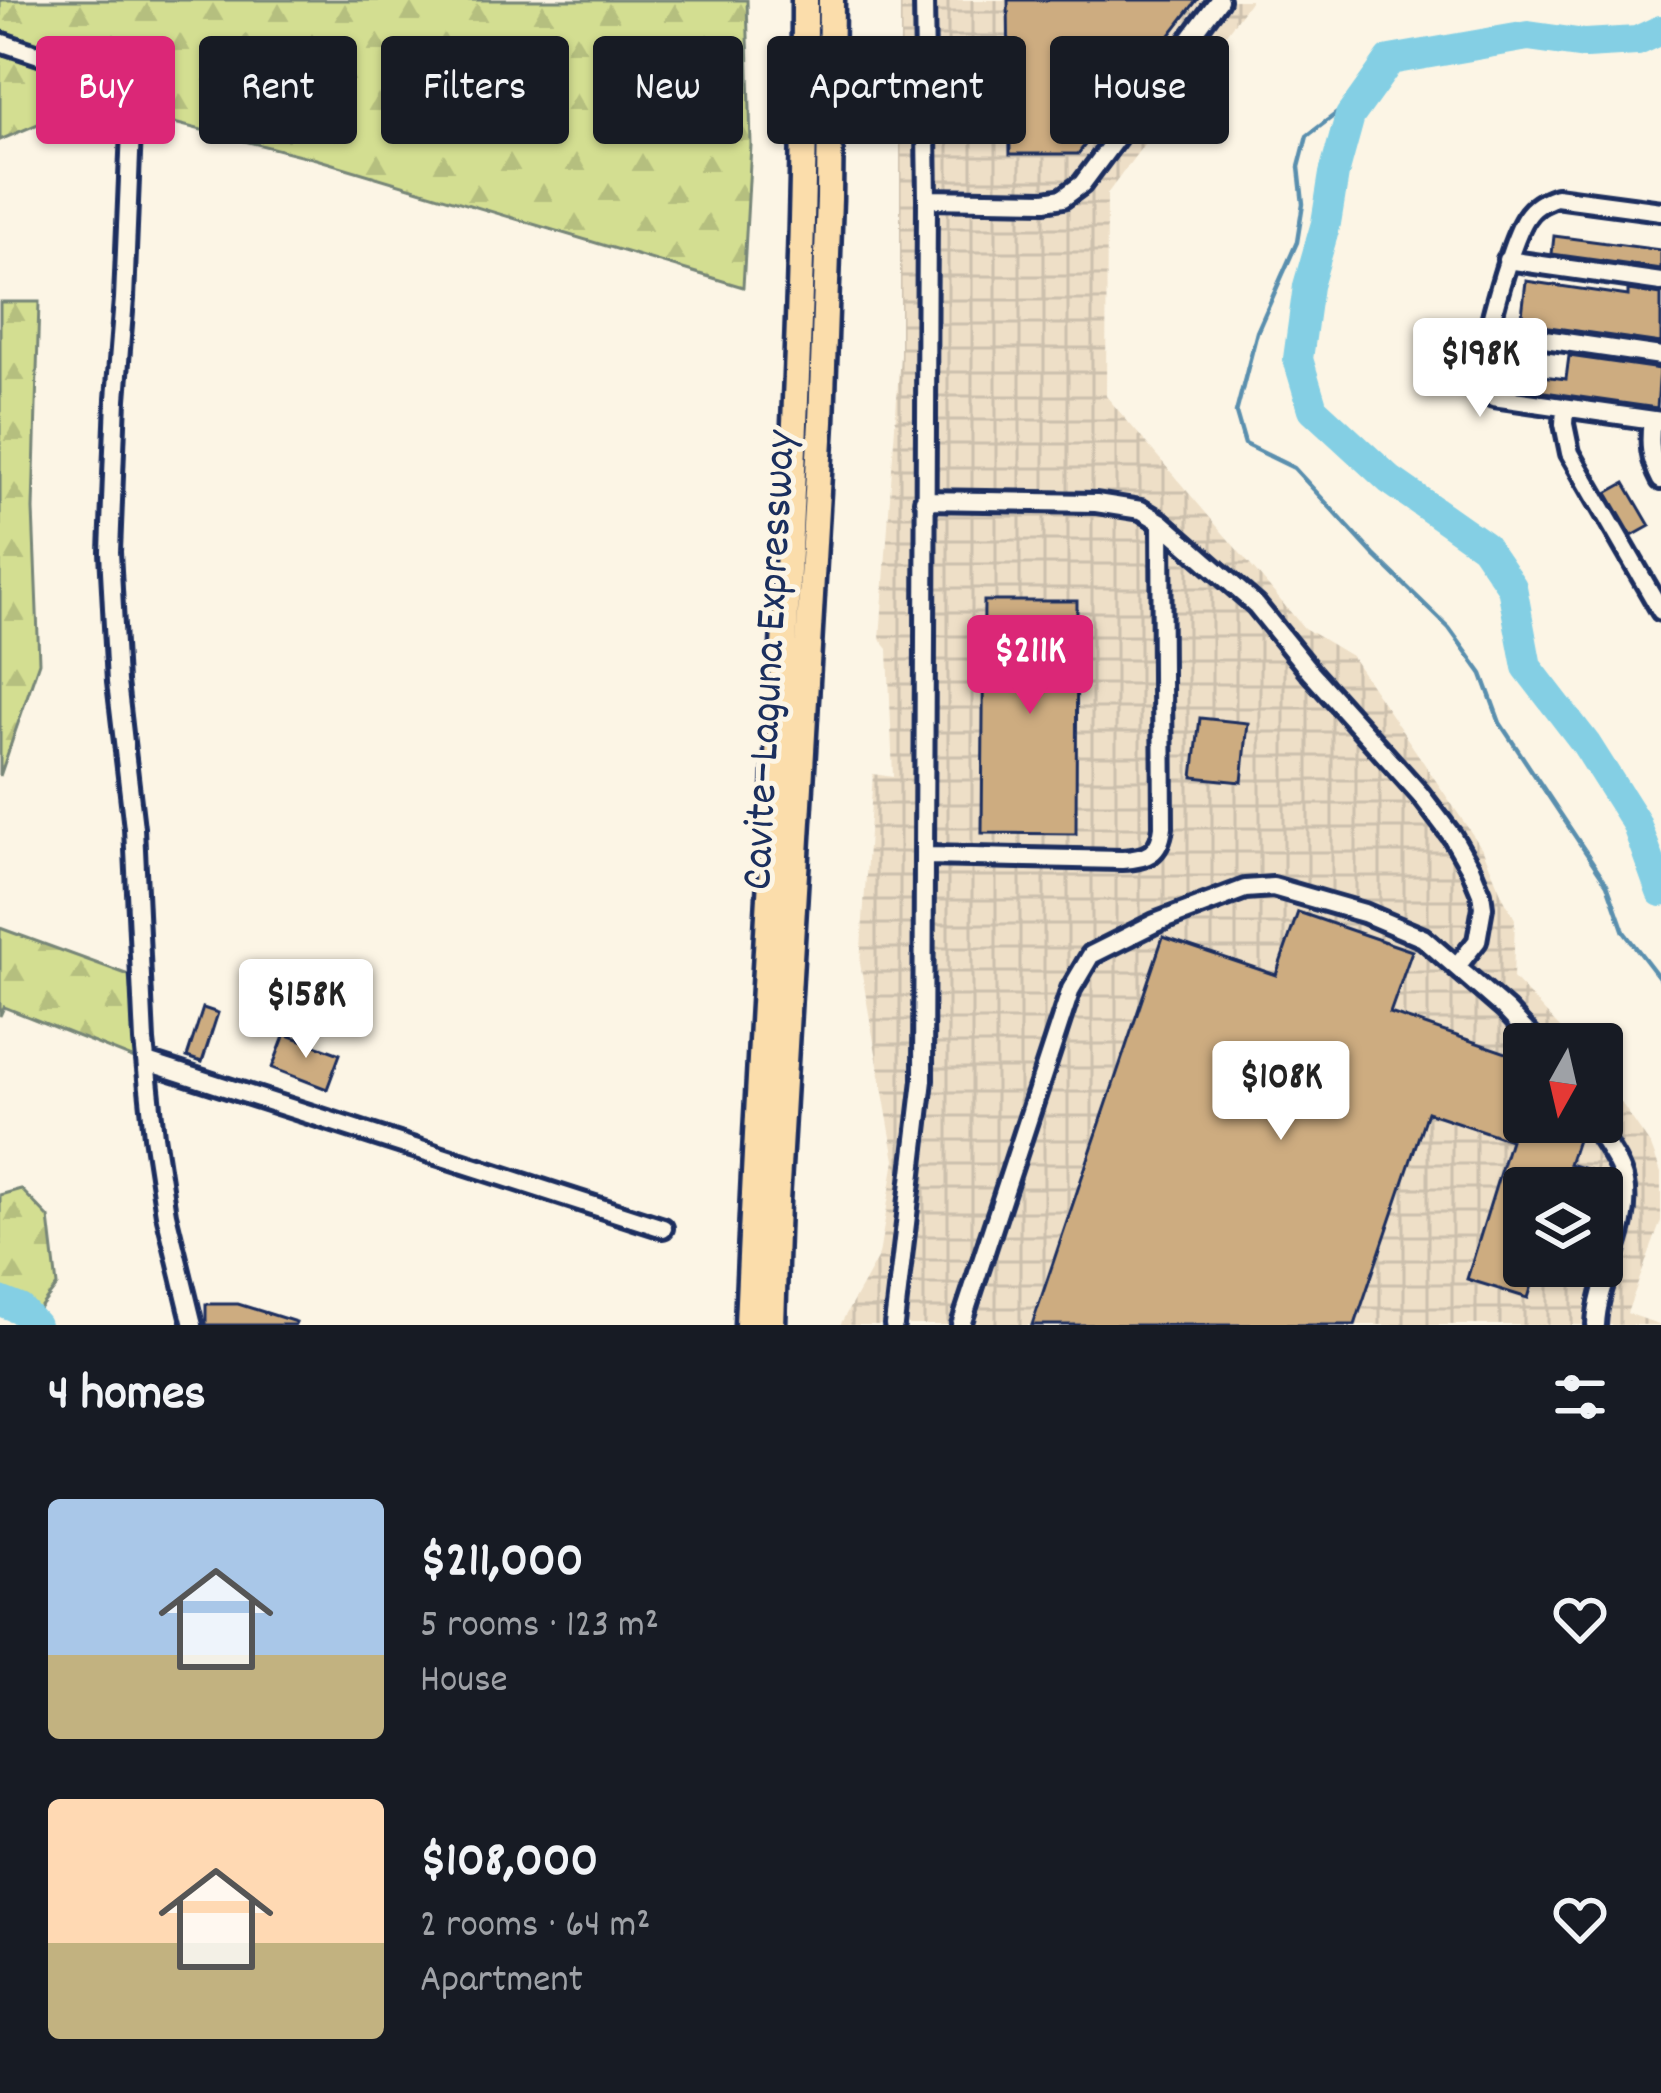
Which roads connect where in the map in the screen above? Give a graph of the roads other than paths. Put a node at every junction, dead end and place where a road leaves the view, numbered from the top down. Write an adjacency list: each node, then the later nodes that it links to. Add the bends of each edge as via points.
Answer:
1 (805, 0): 25 (highway, Cavite–Laguna Expressway, via 797,400)
2 (831, 0): 26 (highway, Cavite–Laguna Expressway, via 826,300)
3 (925, 0): 6 (street)
4 (1219, 0): 6 (street, via 1082,184 1063,198)
5 (0, 42): 21 (street, via 117,81 132,106 110,552)
6 (927, 199): 15 (street)
7 (1661, 211): 8 (street, via 1556,197 1540,202)
8 (1507, 260): 9 (street); 10 (street)
9 (1661, 282)
10 (1489, 331): 11 (street); 12 (street, via 1484,390)
11 (1661, 356)
12 (1565, 408): 13 (street); 17 (street, via 1570,453)
13 (1657, 421): 14 (street, via 1650,448)
14 (1661, 480)
15 (924, 500): 16 (street, via 1096,503); 18 (street)
16 (1161, 522): 18 (street, via 1163,826 1155,852 1137,860); 19 (street, via 1256,605 1452,836 1483,907 1477,941)
17 (1661, 610)
18 (926, 856): 27 (street, via 923,1080)
19 (1458, 965): 20 (street); 28 (street, via 1423,938 1364,913 1273,887 1245,889 1155,922 1091,955 1071,988)
20 (1517, 1023)
21 (147, 1062): 23 (street); 24 (street, via 166,1214)
22 (1604, 1143): 29 (street, via 1624,1179 1625,1214)
23 (663, 1228)
24 (193, 1325)
25 (748, 1325)
26 (772, 1325)
27 (895, 1325)
28 (961, 1325)
29 (1596, 1325)

